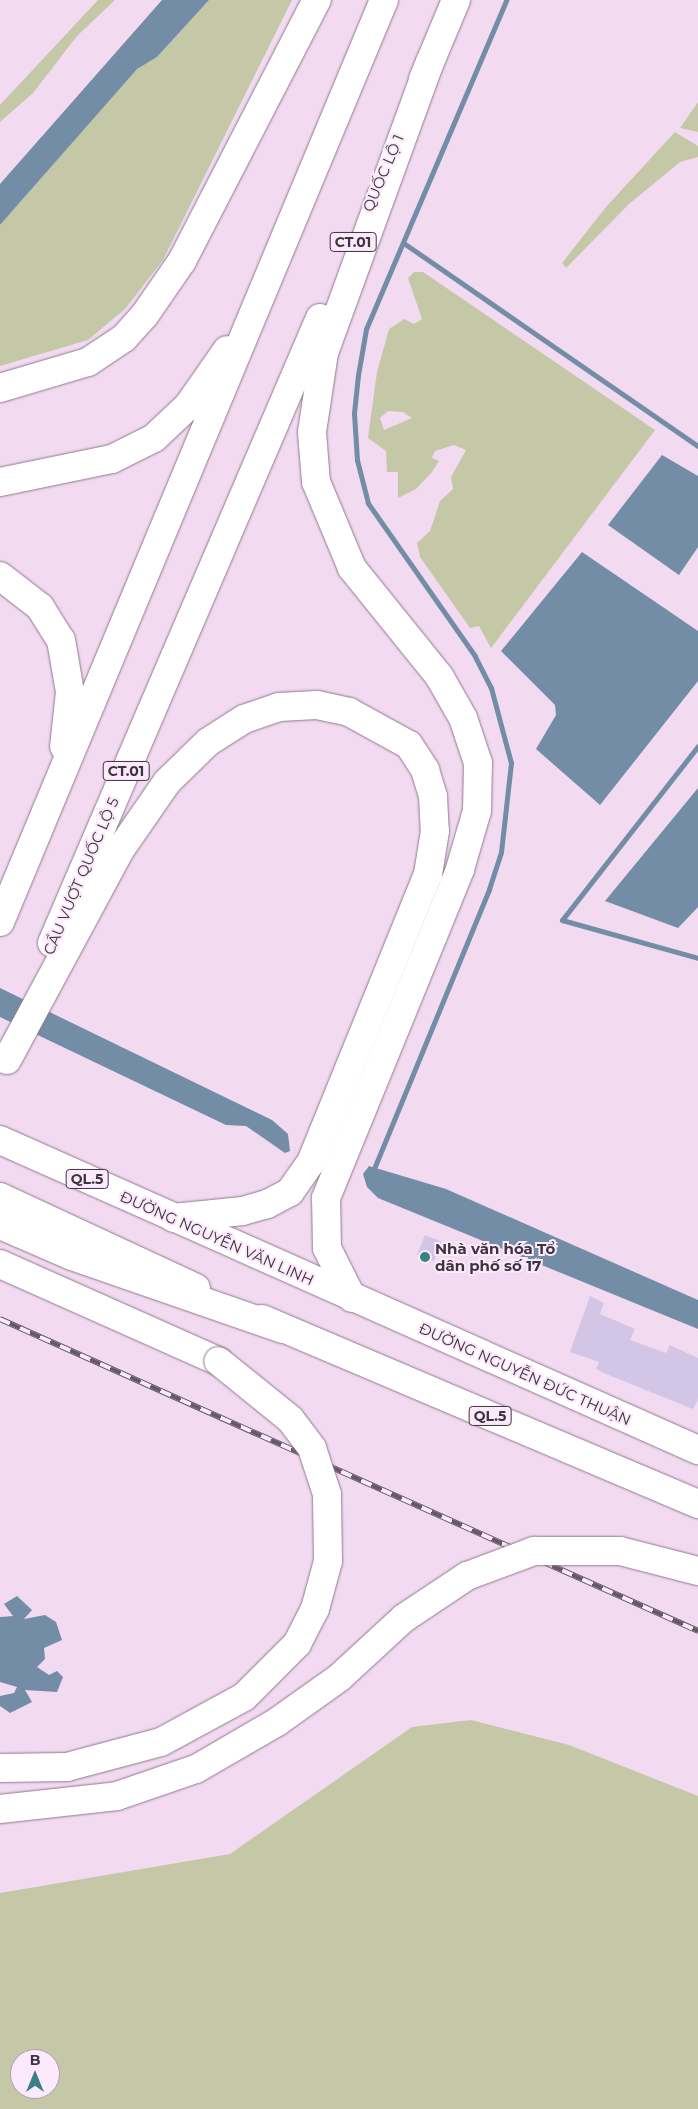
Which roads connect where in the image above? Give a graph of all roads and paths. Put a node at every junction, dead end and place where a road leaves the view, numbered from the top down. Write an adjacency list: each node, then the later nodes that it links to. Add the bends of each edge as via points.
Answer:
1 (317, 0): 6 (main road, via 182,261 144,316 124,338 88,362)
2 (384, 0): 4 (main road)
3 (456, 0): 5 (main road, QUỐC LỘ 1 / CT.01)
4 (367, 41): 7 (main road, via 220,365 188,406 154,438 112,459); 10 (main road, via 195,462)
5 (430, 62): 8 (main road, QUỐC LỘ 1 / CT.01); 17 (main road, via 324,353 312,432 316,482 352,568 439,676 463,718 478,764 478,811 460,869 325,1203 327,1248)
6 (0, 388)
7 (0, 482)
8 (249, 484): 11 (main road, CẦU VƯỢT QUỐC LỘ 5 / CT.01, via 50,947)
9 (0, 576): 10 (main road, via 40,607 61,640 70,692 60,763)
10 (0, 922)
11 (3, 1068): 14 (main road, via 120,850 167,782 208,742 244,719 279,707 317,705 370,721 409,745 425,770 433,797 435,831 415,914 311,1162 297,1185 283,1197 243,1211)
12 (0, 1140): 14 (main road, ĐƯỜNG NGUYỄN VĂN LINH / QL.5)
13 (0, 1197): 18 (main road, QL.5)
14 (173, 1218): 17 (main road, ĐƯỜNG NGUYỄN VĂN LINH / QL.5)
15 (0, 1225): 18 (main road, via 72,1256)
16 (0, 1264): 22 (main road, bridge, via 218,1361 290,1419 312,1448 328,1494 328,1561 315,1609 297,1644 244,1698 161,1742 67,1767)
17 (352, 1298): 19 (main road, ĐƯỜNG NGUYỄN ĐỨC THUẬN / QL.5)
18 (283, 1329): 20 (main road, QL.5)
19 (698, 1450)
20 (698, 1504)
21 (698, 1571): 23 (main road, bridge, via 620,1551 534,1551 467,1576 404,1618 340,1677 277,1722 196,1769 116,1796)
22 (0, 1768)
23 (0, 1809)

